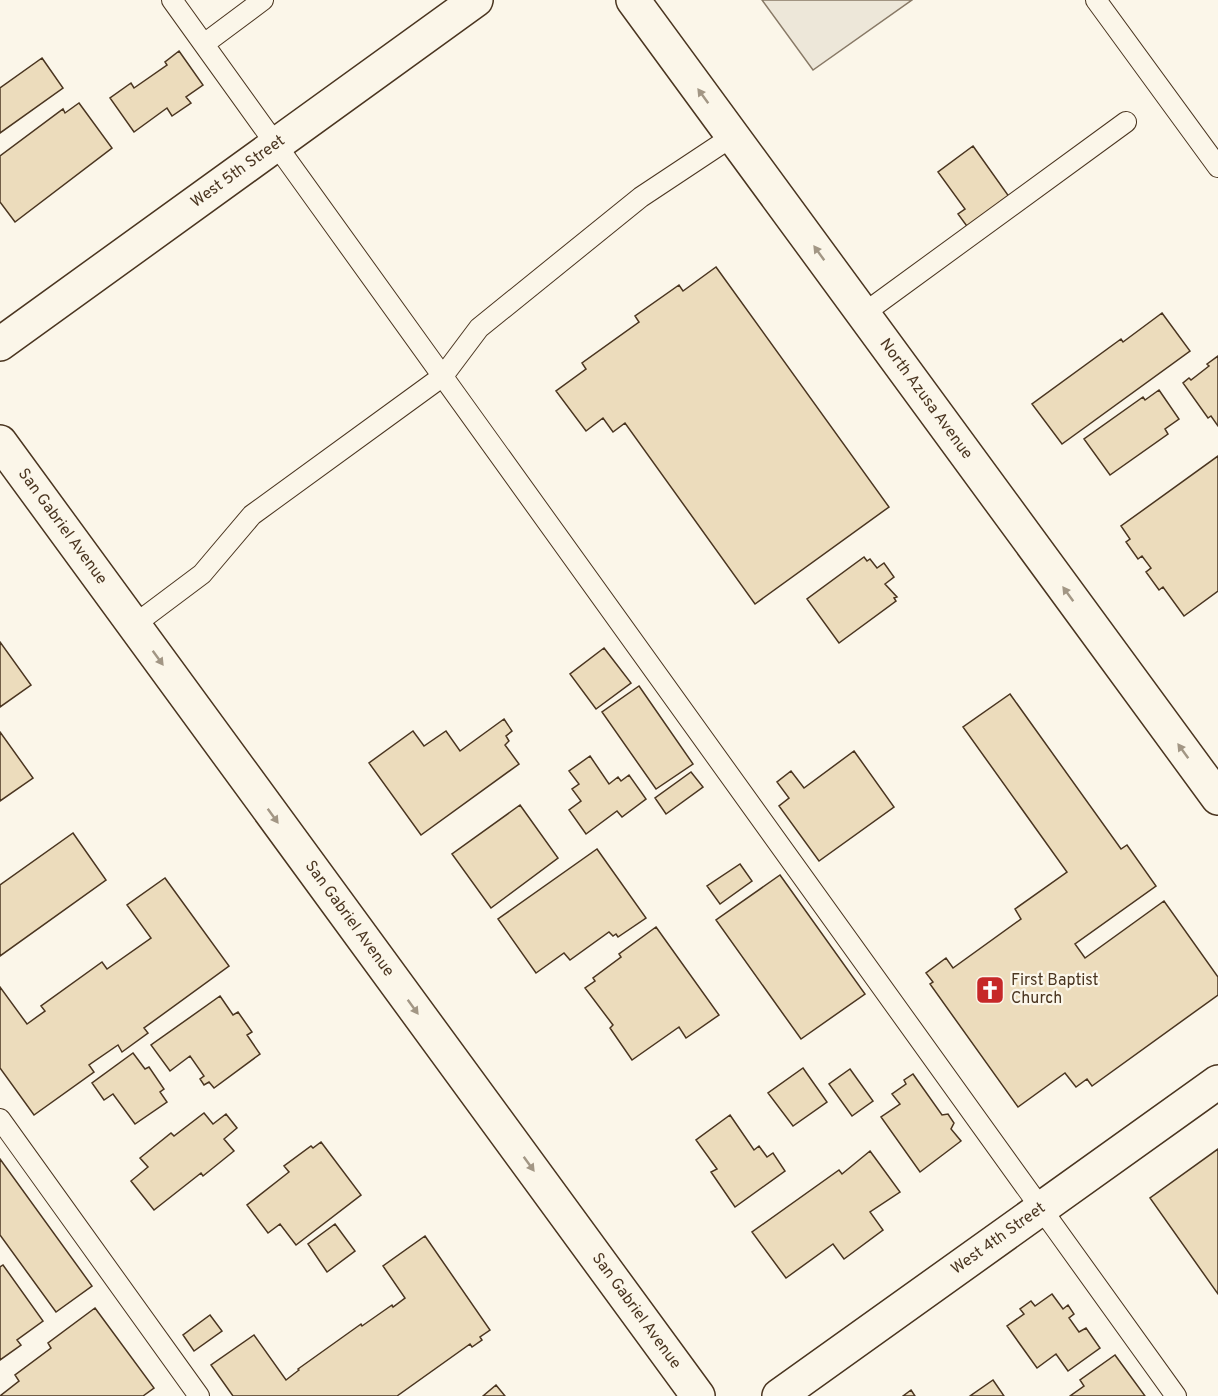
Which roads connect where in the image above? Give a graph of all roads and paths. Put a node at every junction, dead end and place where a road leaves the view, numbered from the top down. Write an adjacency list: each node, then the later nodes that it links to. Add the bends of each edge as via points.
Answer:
1 (172, 0): 6 (lane)
2 (263, 0): 6 (lane)
3 (633, 0): 8 (main road, North Azusa Avenue, one-way to 3)
4 (1096, 0): 10 (lane)
5 (463, 4): 9 (main road, West 5th Street)
6 (204, 44): 9 (lane)
7 (1126, 122): 11 (lane)
8 (733, 136): 11 (main road, North Azusa Avenue, one-way to 8); 13 (lane, via 640,197 479,328)
9 (276, 144): 12 (main road, West 5th Street); 13 (lane)
10 (1218, 167)
11 (863, 314): 16 (main road, North Azusa Avenue, one-way to 11)
12 (0, 344)
13 (443, 375): 15 (lane, via 252,515 202,574); 19 (lane)
14 (0, 442): 15 (main road, San Gabriel Avenue)
15 (134, 626): 21 (main road, San Gabriel Avenue, one-way to 21)
16 (1218, 798)
17 (1218, 1082): 19 (main road, West 4th Street)
18 (0, 1119): 20 (lane)
19 (1041, 1208): 22 (main road, West 4th Street); 23 (lane)
20 (199, 1396)
21 (698, 1396)
22 (779, 1396)
23 (1176, 1396)

